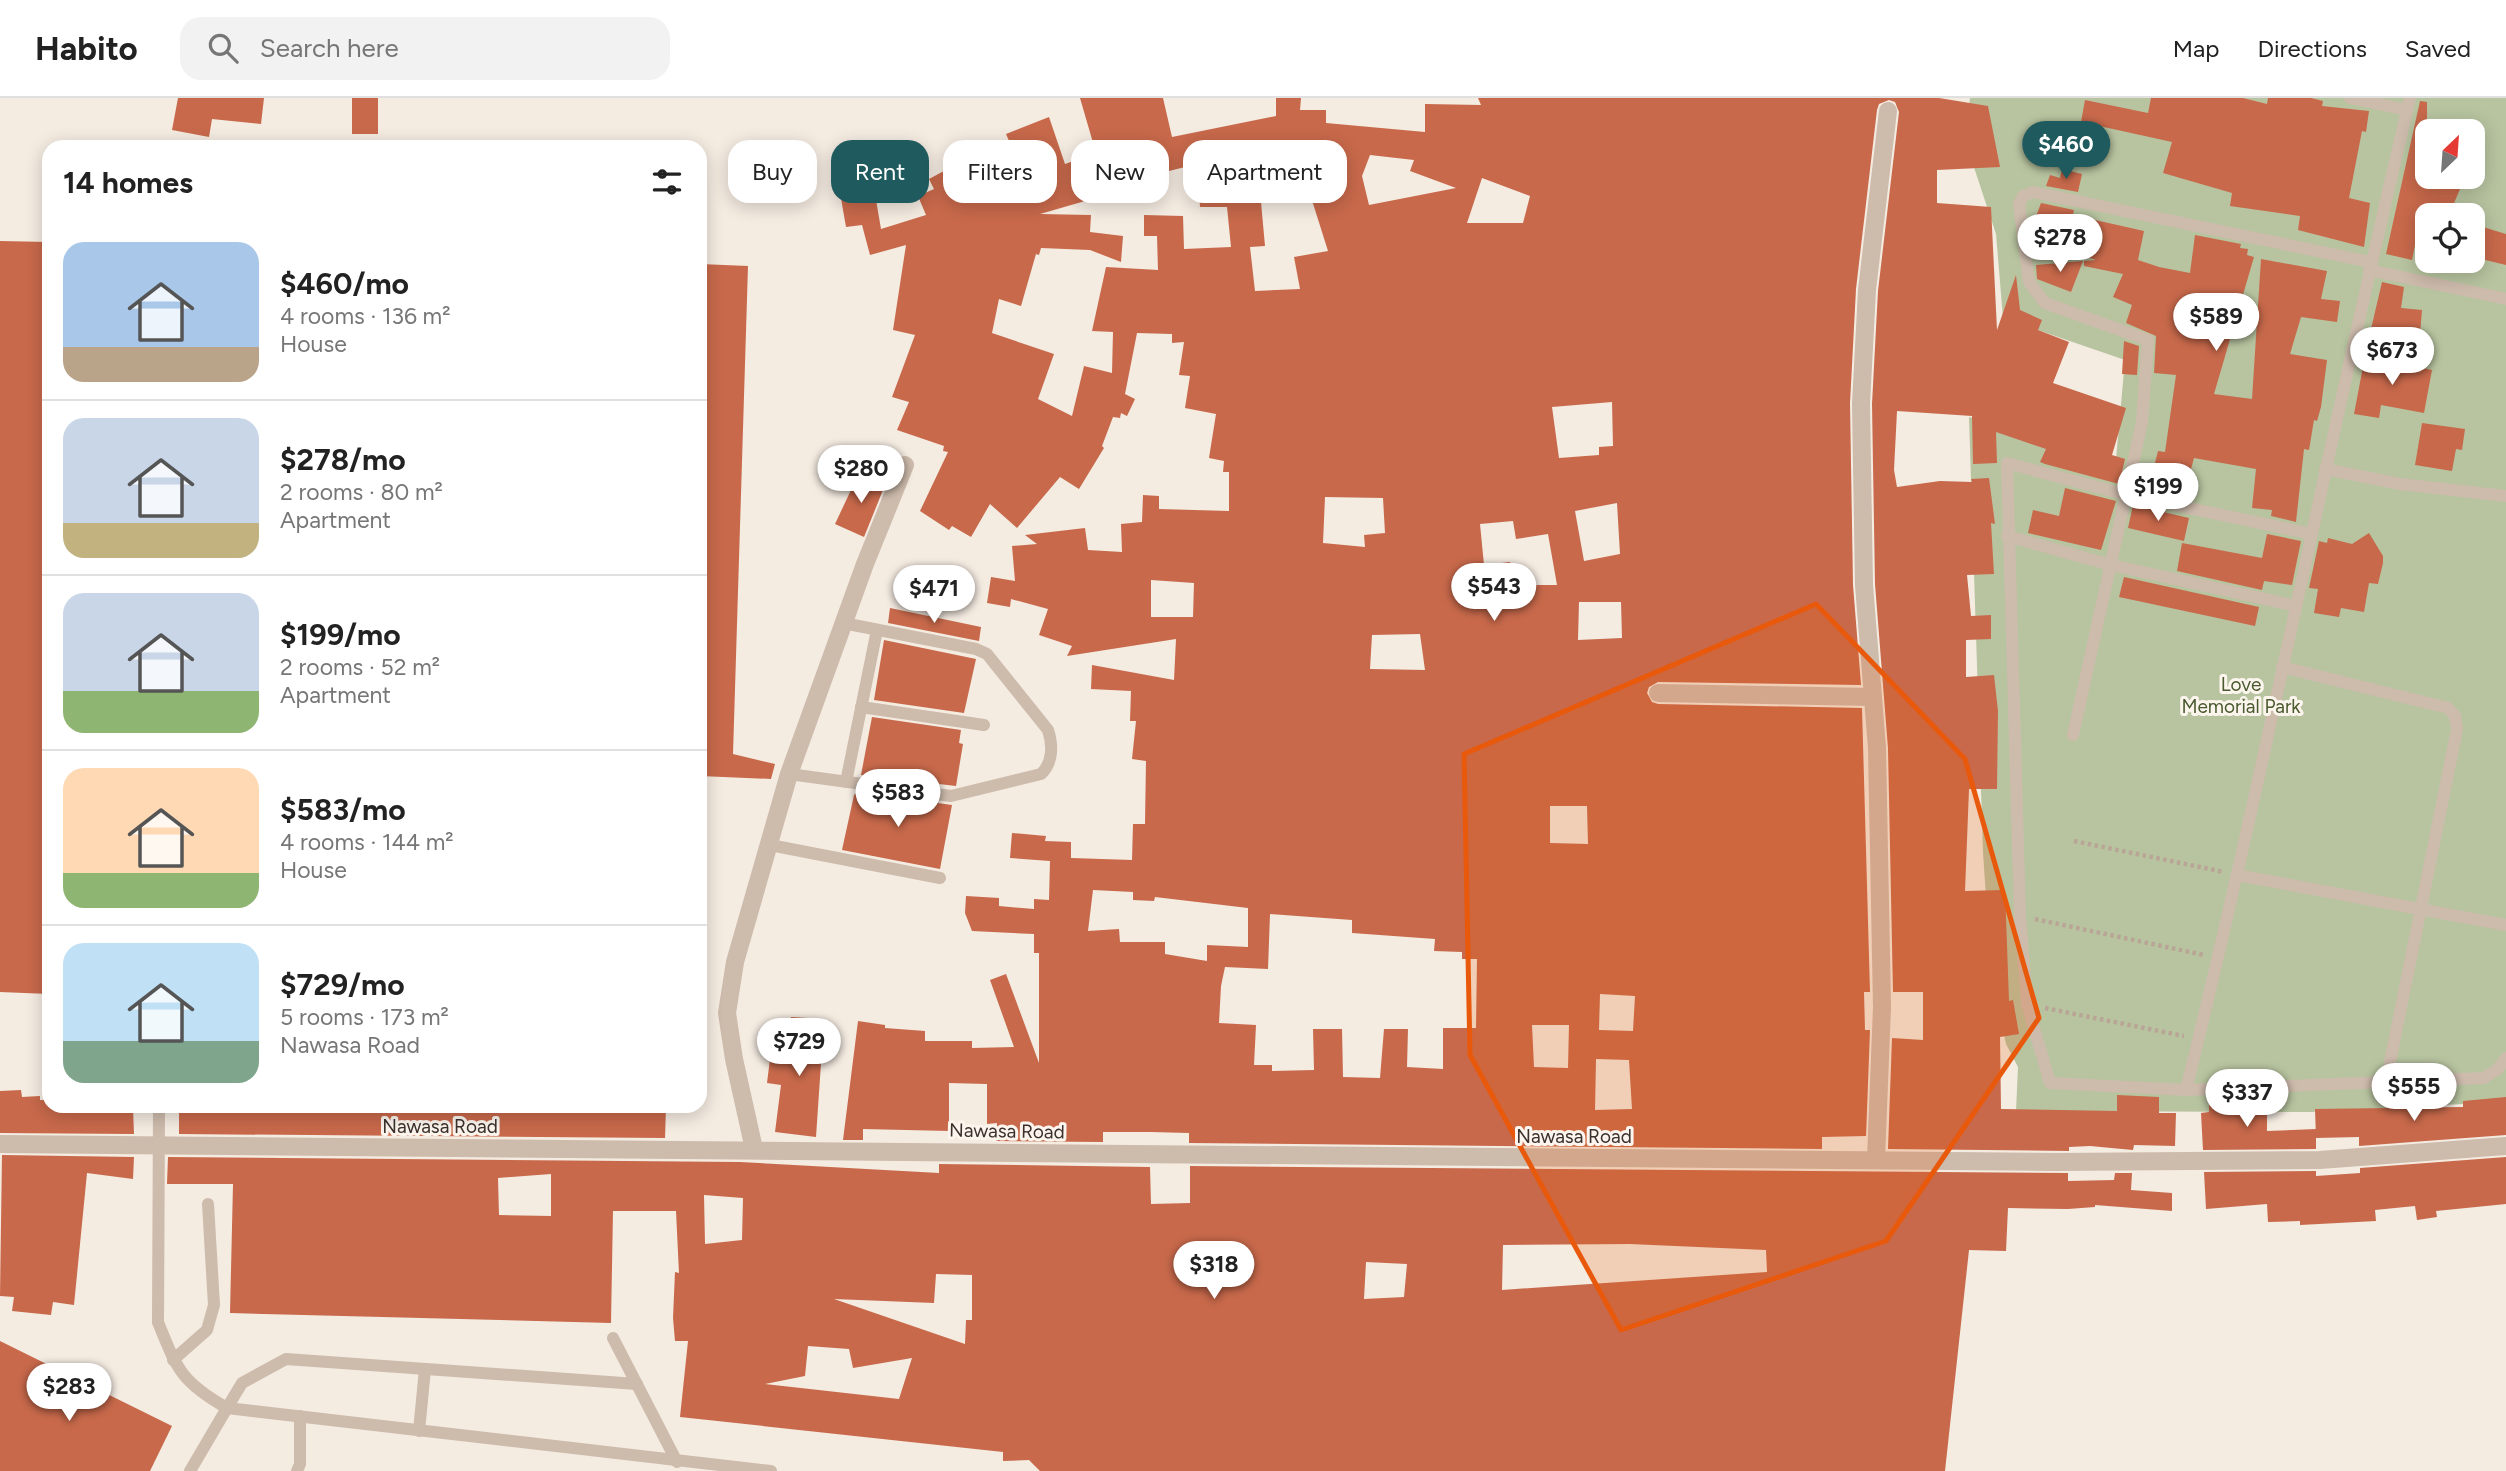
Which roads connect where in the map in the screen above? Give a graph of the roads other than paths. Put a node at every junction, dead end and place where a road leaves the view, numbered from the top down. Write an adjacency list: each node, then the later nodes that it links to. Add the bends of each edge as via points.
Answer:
1 (2350, 98): 2 (lane)
2 (2409, 104): 4 (lane)
3 (1888, 111): 18 (street, via 1867,290 1861,404 1864,585)
4 (2370, 266): 5 (lane); 7 (lane); 8 (lane, via 2033,192 2023,196 2019,204 2029,282 2045,303 2148,340 2142,422)
5 (2506, 299)
6 (905, 465): 14 (street)
7 (2325, 469): 9 (lane, via 2400,484); 10 (lane)
8 (2127, 495): 10 (lane); 11 (lane, via 2007,463); 12 (lane)
9 (2506, 496)
10 (2312, 534): 13 (lane)
11 (2007, 536): 12 (lane); 31 (lane, via 2026,1004 2050,1083)
12 (2111, 565): 13 (lane); 21 (lane)
13 (2296, 606): 16 (lane)
14 (843, 624): 15 (lane); 22 (street)
15 (877, 630): 19 (lane); 23 (lane, via 987,654 1048,730 1050,761 1041,774 951,796)
16 (2282, 667): 25 (lane); 27 (lane, via 2448,708 2455,716)
17 (1658, 693): 18 (street)
18 (1872, 697): 36 (street, via 1882,1007)
19 (861, 707): 20 (lane); 23 (lane)
20 (985, 725)
21 (2073, 735)
22 (789, 774): 23 (lane); 24 (street)
23 (846, 782)
24 (770, 845): 26 (lane); 35 (street, via 735,962 727,1013)
25 (2237, 875): 27 (lane); 31 (lane)
26 (940, 878)
27 (2421, 909): 28 (lane); 30 (lane)
28 (2506, 925)
29 (2506, 1058): 30 (lane, via 2484,1078)
30 (2386, 1082): 31 (lane)
31 (2186, 1090)
32 (159, 1113): 39 (lane, bridge, via 158,1322)
33 (0, 1144): 35 (street, Nawasa Road)
34 (2506, 1146): 36 (street, Nawasa Road, via 2320,1160)
35 (754, 1149): 36 (street, Nawasa Road)
36 (1877, 1159)
37 (208, 1204): 39 (lane, via 214,1305 207,1330)
38 (613, 1338): 41 (lane)
39 (173, 1360): 42 (lane, via 195,1390)
40 (425, 1369): 41 (lane); 42 (lane, via 286,1359 242,1383); 44 (lane)
41 (637, 1384): 45 (lane)
42 (227, 1408): 43 (lane); 46 (lane)
43 (300, 1416): 44 (lane); 47 (lane)
44 (419, 1431): 45 (lane)
45 (677, 1462): 48 (lane)
46 (190, 1471)
47 (297, 1471)
48 (771, 1471)

